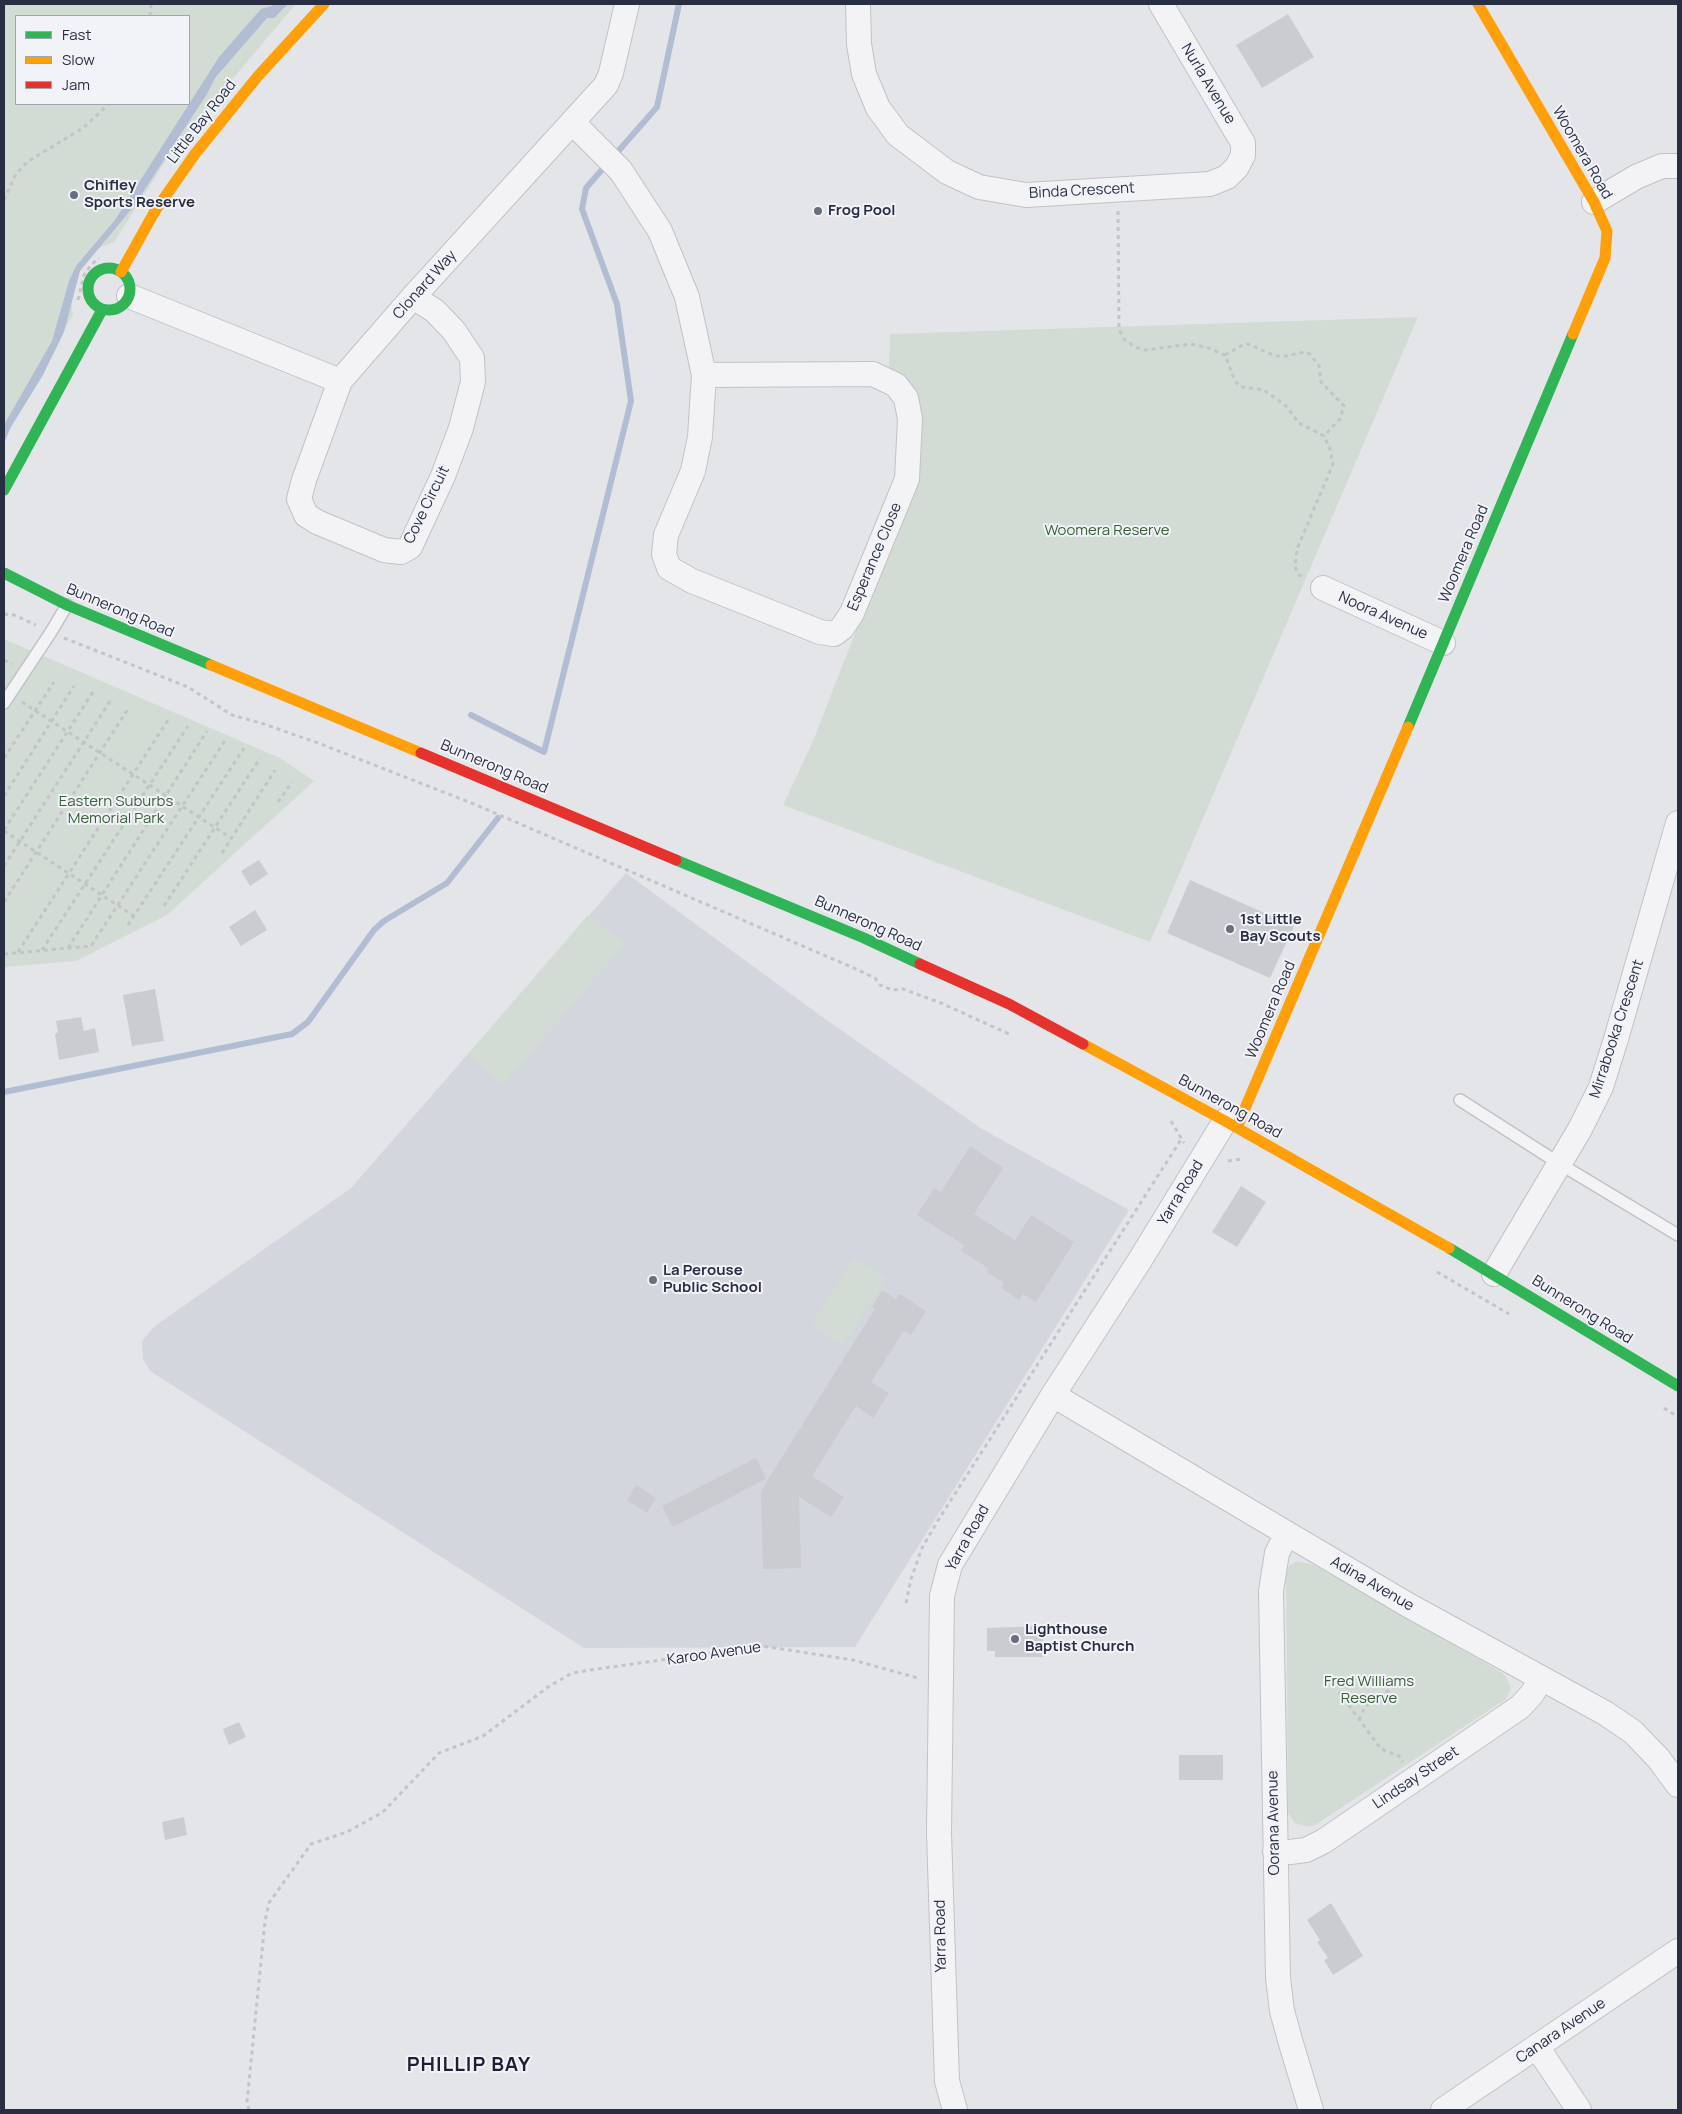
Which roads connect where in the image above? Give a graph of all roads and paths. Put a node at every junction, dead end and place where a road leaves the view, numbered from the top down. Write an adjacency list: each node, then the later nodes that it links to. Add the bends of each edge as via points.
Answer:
1 (324, 4): 13 (street, Little Bay Road, via 258,76 195,154 155,211)
2 (628, 4): 7 (street, Clonard Way, via 606,86)
3 (858, 4): 10 (street, Binda Crescent, via 864,74 878,108 898,135 947,172 978,187 1026,195)
4 (1161, 4): 9 (street, Nurla Avenue, via 1243,142 1243,155)
5 (1478, 4): 12 (street, Woomera Road)
6 (108, 105): 11 (path, via 83,128 27,162 16,174)
7 (573, 123): 15 (street, Clonard Way); 18 (street, Esperance Close, via 621,171 660,231 686,298)
8 (1678, 166): 12 (street, via 1662,166 1636,176)
9 (1237, 167): 10 (street, Binda Crescent, via 1227,177 1210,184)
10 (1118, 190): 17 (path, via 1119,330 1122,336 1131,345 1145,350 1191,344)
11 (4, 200)
12 (1594, 202): 27 (street, Woomera Road, via 1607,232 1605,258)
13 (121, 272): 14 (street, via 129,283); 16 (street, via 102,269 89,283 89,296)
14 (129, 296): 16 (street, via 115,310); 19 (street)
15 (414, 297): 19 (street, Clonard Way); 19 (street, Cove Circuit, via 454,331 472,358 474,382 443,476 410,547 401,552 384,550 317,522 306,515 299,498)
16 (102, 310): 21 (street)
17 (1225, 355): 20 (path, via 1238,385 1264,390 1286,406 1299,423); 20 (path, via 1248,344 1274,356 1310,354 1319,366 1321,382 1344,406 1340,418)
18 (704, 375): 18 (street, Esperance Close, via 700,437 693,471 666,535 664,554 669,568 692,581 820,632 834,634 852,613 907,479 910,419 906,398 896,385 873,374)
19 (340, 381)
20 (1324, 436): 23 (path, via 1333,468 1297,549 1295,563 1300,575)
21 (4, 490)
22 (4, 573): 24 (street, Bunnerong Road)
23 (1323, 588): 27 (street, Noora Avenue)
24 (67, 606): 26 (lane); 79 (street, Bunnerong Road, via 864,938 1009,1004)
25 (4, 614): 26 (path, via 14,615)
26 (51, 632): 33 (lane); 76 (path, via 188,687 232,716 318,743 474,804 847,965 875,978 880,985 892,990 903,989 941,1003)
27 (1443, 643): 79 (street, Woomera Road)
28 (54, 682): 35 (path)
29 (74, 686): 37 (path)
30 (93, 692): 39 (path)
31 (112, 698): 42 (path)
32 (21, 701): 35 (path)
33 (4, 703)
34 (128, 709): 44 (path)
35 (35, 710): 37 (path); 45 (path)
36 (168, 720): 48 (path)
37 (52, 721): 39 (path); 52 (path)
38 (188, 726): 50 (path)
39 (68, 731): 42 (path); 58 (path)
40 (207, 731): 51 (path)
41 (226, 739): 54 (path)
42 (84, 742): 44 (path); 60 (path)
43 (244, 748): 55 (path)
44 (100, 753): 48 (path); 61 (path)
45 (4, 758)
46 (260, 758): 57 (path)
47 (276, 770): 59 (path)
48 (133, 774): 50 (path); 64 (path)
49 (292, 782): 53 (path)
50 (149, 785): 51 (path); 65 (path)
51 (166, 795): 54 (path); 66 (path)
52 (4, 796)
53 (278, 802)
54 (183, 806): 55 (path); 68 (path)
55 (199, 817): 57 (path); 70 (path)
56 (1678, 822): 83 (street, Mirrabooka Crescent, via 1601,1087)
57 (215, 827): 59 (path); 69 (path)
58 (4, 831): 60 (path)
59 (231, 838): 62 (path)
60 (19, 841): 61 (path); 63 (path)
61 (36, 852): 64 (path); 67 (path)
62 (222, 853)
63 (4, 866)
64 (69, 873): 65 (path); 74 (path)
65 (85, 884): 66 (path); 73 (path)
66 (102, 894): 68 (path); 72 (path)
67 (4, 902)
68 (118, 905): 70 (path); 72 (path, via 90,946)
69 (164, 906)
70 (134, 916): 71 (path)
71 (128, 925)
72 (68, 948): 73 (path)
73 (42, 950): 74 (path)
74 (17, 952): 75 (path)
75 (4, 954)
76 (1018, 1038)
77 (1460, 1100): 83 (lane)
78 (1166, 1116): 80 (path)
79 (1231, 1124): 81 (street, Yarra Road); 86 (street, Bunnerong Road)
80 (1182, 1138): 81 (path, via 1184,1144); 93 (path, via 937,1522 922,1548)
81 (1204, 1154): 82 (path, via 1220,1165 1228,1160); 89 (street, Yarra Road)
82 (1247, 1160)
83 (1560, 1164): 84 (lane); 86 (street, Mirrabooka Crescent)
84 (1678, 1234)
85 (1436, 1272): 87 (path)
86 (1494, 1274): 88 (street, Bunnerong Road)
87 (1512, 1316)
88 (1678, 1386)
89 (1053, 1395): 92 (street, Adina Avenue); 95 (street, Yarra Road, via 950,1566 942,1596)
90 (1662, 1407): 91 (path)
91 (1678, 1417)
92 (1287, 1534): 94 (street, Adina Avenue, via 1408,1606); 101 (street, Oorana Avenue, via 1277,1554 1271,1591)
93 (906, 1603)
94 (1541, 1678): 99 (street, Lindsay Street, via 1520,1707); 100 (street, Adina Avenue, via 1605,1712 1633,1732)
95 (942, 1685): 104 (path, Karoo Avenue, via 853,1660 762,1646 572,1673 483,1736 438,1753 383,1812 347,1832 311,1844 269,1903 248,2092); 105 (street, Yarra Road, via 939,1833 943,2002 947,2081)
96 (1393, 1689): 98 (path, via 1372,1698)
97 (1339, 1692): 98 (path)
98 (1359, 1720): 99 (path, via 1381,1749 1399,1756)
99 (1414, 1780): 101 (street, Lindsay Street, via 1324,1841 1306,1850)
100 (1678, 1785)
101 (1275, 1851): 106 (street, Oorana Avenue, via 1278,1978 1282,2011)
102 (1678, 1951): 103 (street, Canara Avenue)
103 (1537, 2046): 107 (street, Canara Avenue); 108 (street)
104 (249, 2110)
105 (955, 2110)
106 (1311, 2110)
107 (1443, 2110)
108 (1579, 2110)

